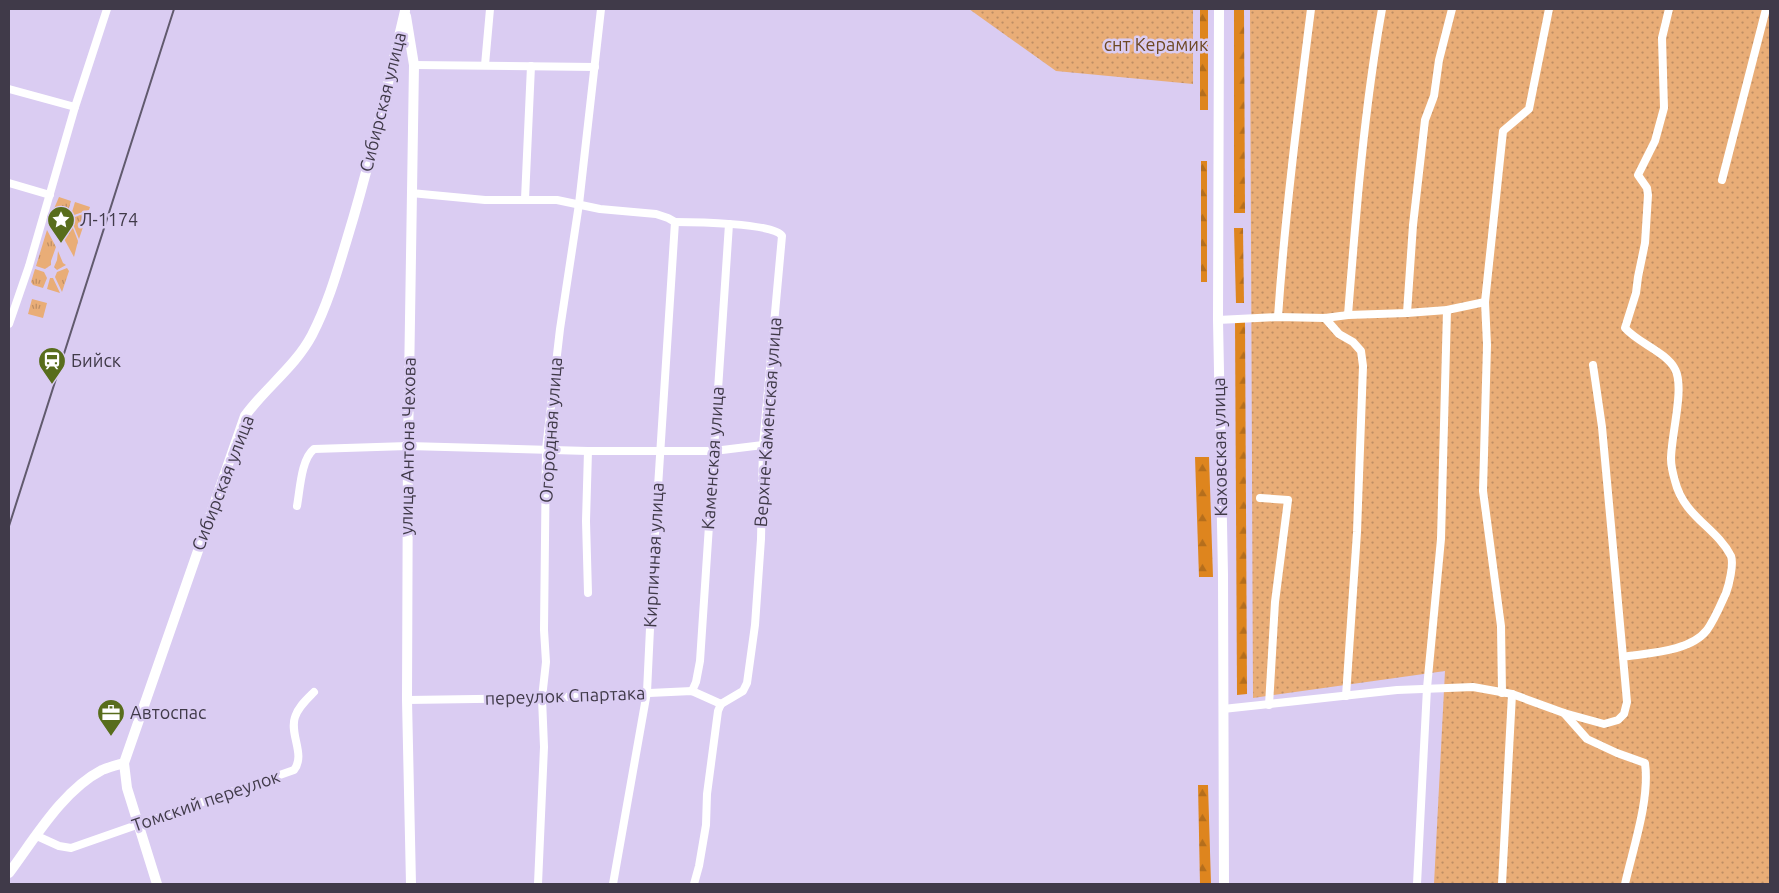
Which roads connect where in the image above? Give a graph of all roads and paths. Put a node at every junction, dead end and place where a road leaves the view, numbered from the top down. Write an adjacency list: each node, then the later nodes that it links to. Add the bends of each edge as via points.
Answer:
1 (107, 9): 17 (street)
2 (490, 9): 13 (street)
3 (600, 9): 15 (street, Огородная улица)
4 (1219, 9): 32 (street, Каховская улица)
5 (1311, 9): 30 (street, via 1292,158)
6 (1382, 9): 29 (street, via 1364,130)
7 (1452, 9): 28 (street, via 1434,96 1425,120)
8 (1549, 9): 26 (street, via 1529,109 1503,131)
9 (1669, 9): 44 (street, via 1662,38 1664,108 1655,141 1638,175 1648,195 1645,243 1636,293 1625,328 1668,360 1675,369 1678,382 1671,460 1675,482 1694,516 1724,546 1732,559 1729,585 1706,632 1687,646)
10 (1766, 9): 18 (street)
11 (405, 10): 12 (street, улица Антона Чехова); 58 (street, Сибирская улица, via 360,197 329,298 312,336 296,361 245,416)
12 (414, 65): 13 (street); 20 (street, улица Антона Чехова)
13 (485, 65): 14 (street)
14 (531, 66): 15 (street); 22 (street)
15 (595, 67): 23 (street, Огородная улица)
16 (9, 89): 17 (street)
17 (75, 107): 21 (street)
18 (1722, 180)
19 (9, 183): 21 (street)
20 (412, 193): 22 (street, Верхне-Каменская улица, via 484,200); 36 (street, улица Антона Чехова)
21 (50, 195): 33 (street)
22 (525, 199): 23 (street, Верхне-Каменская улица)
23 (579, 204): 24 (street, Верхне-Каменская улица, via 656,214); 37 (street, Огородная улица)
24 (675, 222): 25 (street, Верхне-Каменская улица); 39 (street, Кирпичная улица)
25 (729, 224): 35 (street, Верхне-Каменская улица, via 777,231 782,236); 40 (street, Каменская улица)
26 (1485, 302): 27 (street); 49 (street, via 1483,491 1501,626)
27 (1447, 310): 28 (street); 45 (street, via 1441,539)
28 (1407, 313): 29 (street)
29 (1348, 315): 31 (street)
30 (1278, 317): 31 (street); 32 (street)
31 (1325, 318): 51 (street, via 1361,351 1363,366 1357,532)
32 (1218, 320): 56 (street, Каховская улица)
33 (9, 324)
34 (1593, 365): 44 (street, via 1602,428)
35 (763, 445): 40 (street); 54 (street, Верхне-Каменская улица, via 756,625 749,672 743,691)
36 (408, 446): 37 (street); 42 (street, via 314,449 302,471); 53 (street, улица Антона Чехова)
37 (546, 449): 38 (street); 52 (street, Огородная улица, via 546,662)
38 (588, 451): 39 (street); 43 (street)
39 (660, 451): 40 (street); 48 (street, Кирпичная улица)
40 (714, 451): 46 (street, Каменская улица, via 700,661)
41 (1260, 498): 55 (street, via 1288,500 1274,602)
42 (297, 506)
43 (588, 593)
44 (1623, 657): 57 (street, via 1627,702 1624,714 1618,720 1604,724)
45 (1427, 688): 49 (street, via 1473,687); 51 (street); 68 (street)
46 (692, 691): 48 (street, переулок Спартака); 54 (street, переулок Спартака)
47 (314, 692): 59 (street, Томский переулок, via 294,718 298,760 294,770)
48 (647, 692): 52 (street, переулок Спартака); 65 (street, Кирпичная улица)
49 (1502, 693): 50 (street)
50 (1512, 694): 57 (street); 69 (street)
51 (1346, 696): 55 (street)
52 (542, 698): 53 (street, переулок Спартака); 64 (street, Огородная улица, via 544,747)
53 (407, 700): 63 (street, улица Антона Чехова)
54 (721, 704): 66 (street, via 707,794 706,825)
55 (1268, 705): 56 (street)
56 (1223, 710): 67 (street, Каховская улица)
57 (1564, 713): 70 (street, via 1587,739 1645,763 1644,800)
58 (124, 763): 59 (street, Сибирская улица, via 127,788); 60 (street, via 103,769 83,782 60,804)
59 (138, 825): 60 (street, Томский переулок, via 71,848); 62 (street, Сибирская улица)
60 (37, 836): 61 (street)
61 (9, 873)
62 (157, 884)
63 (411, 884)
64 (538, 884)
65 (613, 884)
66 (694, 884)
67 (1224, 884)
68 (1417, 884)
69 (1502, 884)
70 (1625, 884)

